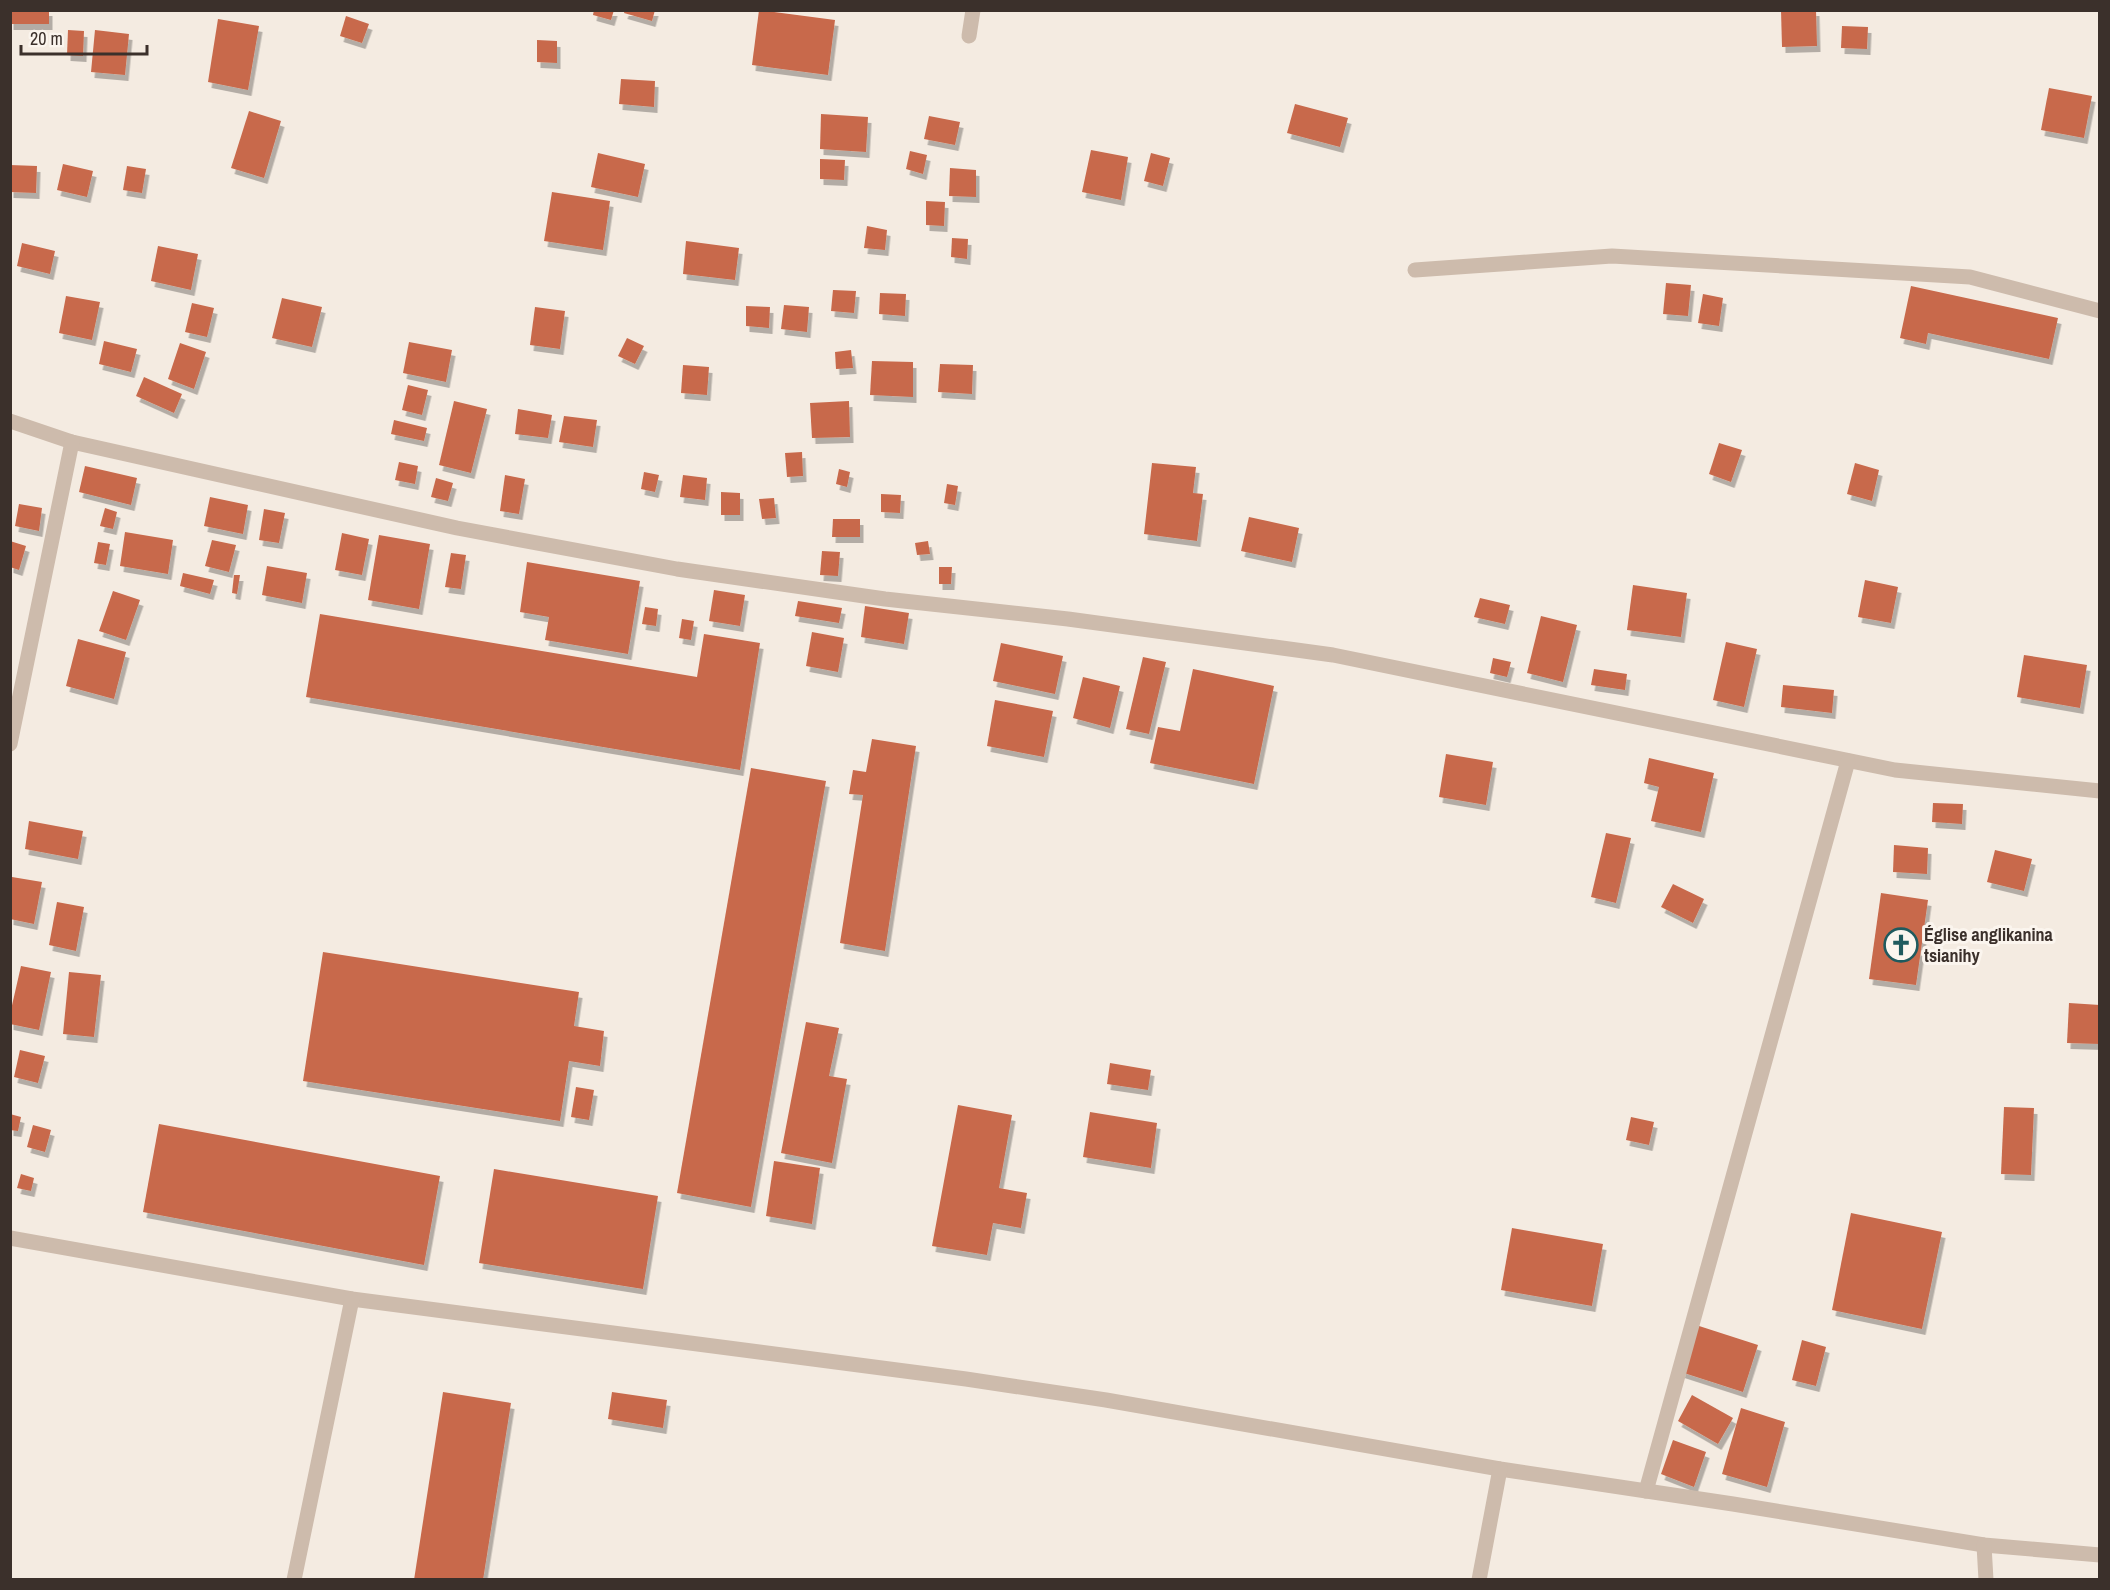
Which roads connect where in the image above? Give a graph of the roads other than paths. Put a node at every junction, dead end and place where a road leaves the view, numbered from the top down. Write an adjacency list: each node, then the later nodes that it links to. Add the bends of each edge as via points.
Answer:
1 (973, 10): 2 (street)
2 (969, 36)
3 (1415, 270): 4 (street, via 1612,256 1958,276)
4 (2100, 311)
5 (10, 421): 6 (street)
6 (72, 442): 7 (street); 8 (street, via 457,528 677,569 1333,655)
7 (10, 744)
8 (1848, 761): 9 (street, via 1895,770); 13 (street)
9 (2100, 791)
10 (10, 1238): 11 (street)
11 (352, 1299): 12 (street, via 1106,1400); 16 (street)
12 (1500, 1469): 13 (street); 17 (street)
13 (1646, 1491): 14 (street)
14 (1984, 1545): 15 (street); 18 (street)
15 (2100, 1555)
16 (294, 1580)
17 (1479, 1580)
18 (1986, 1580)

